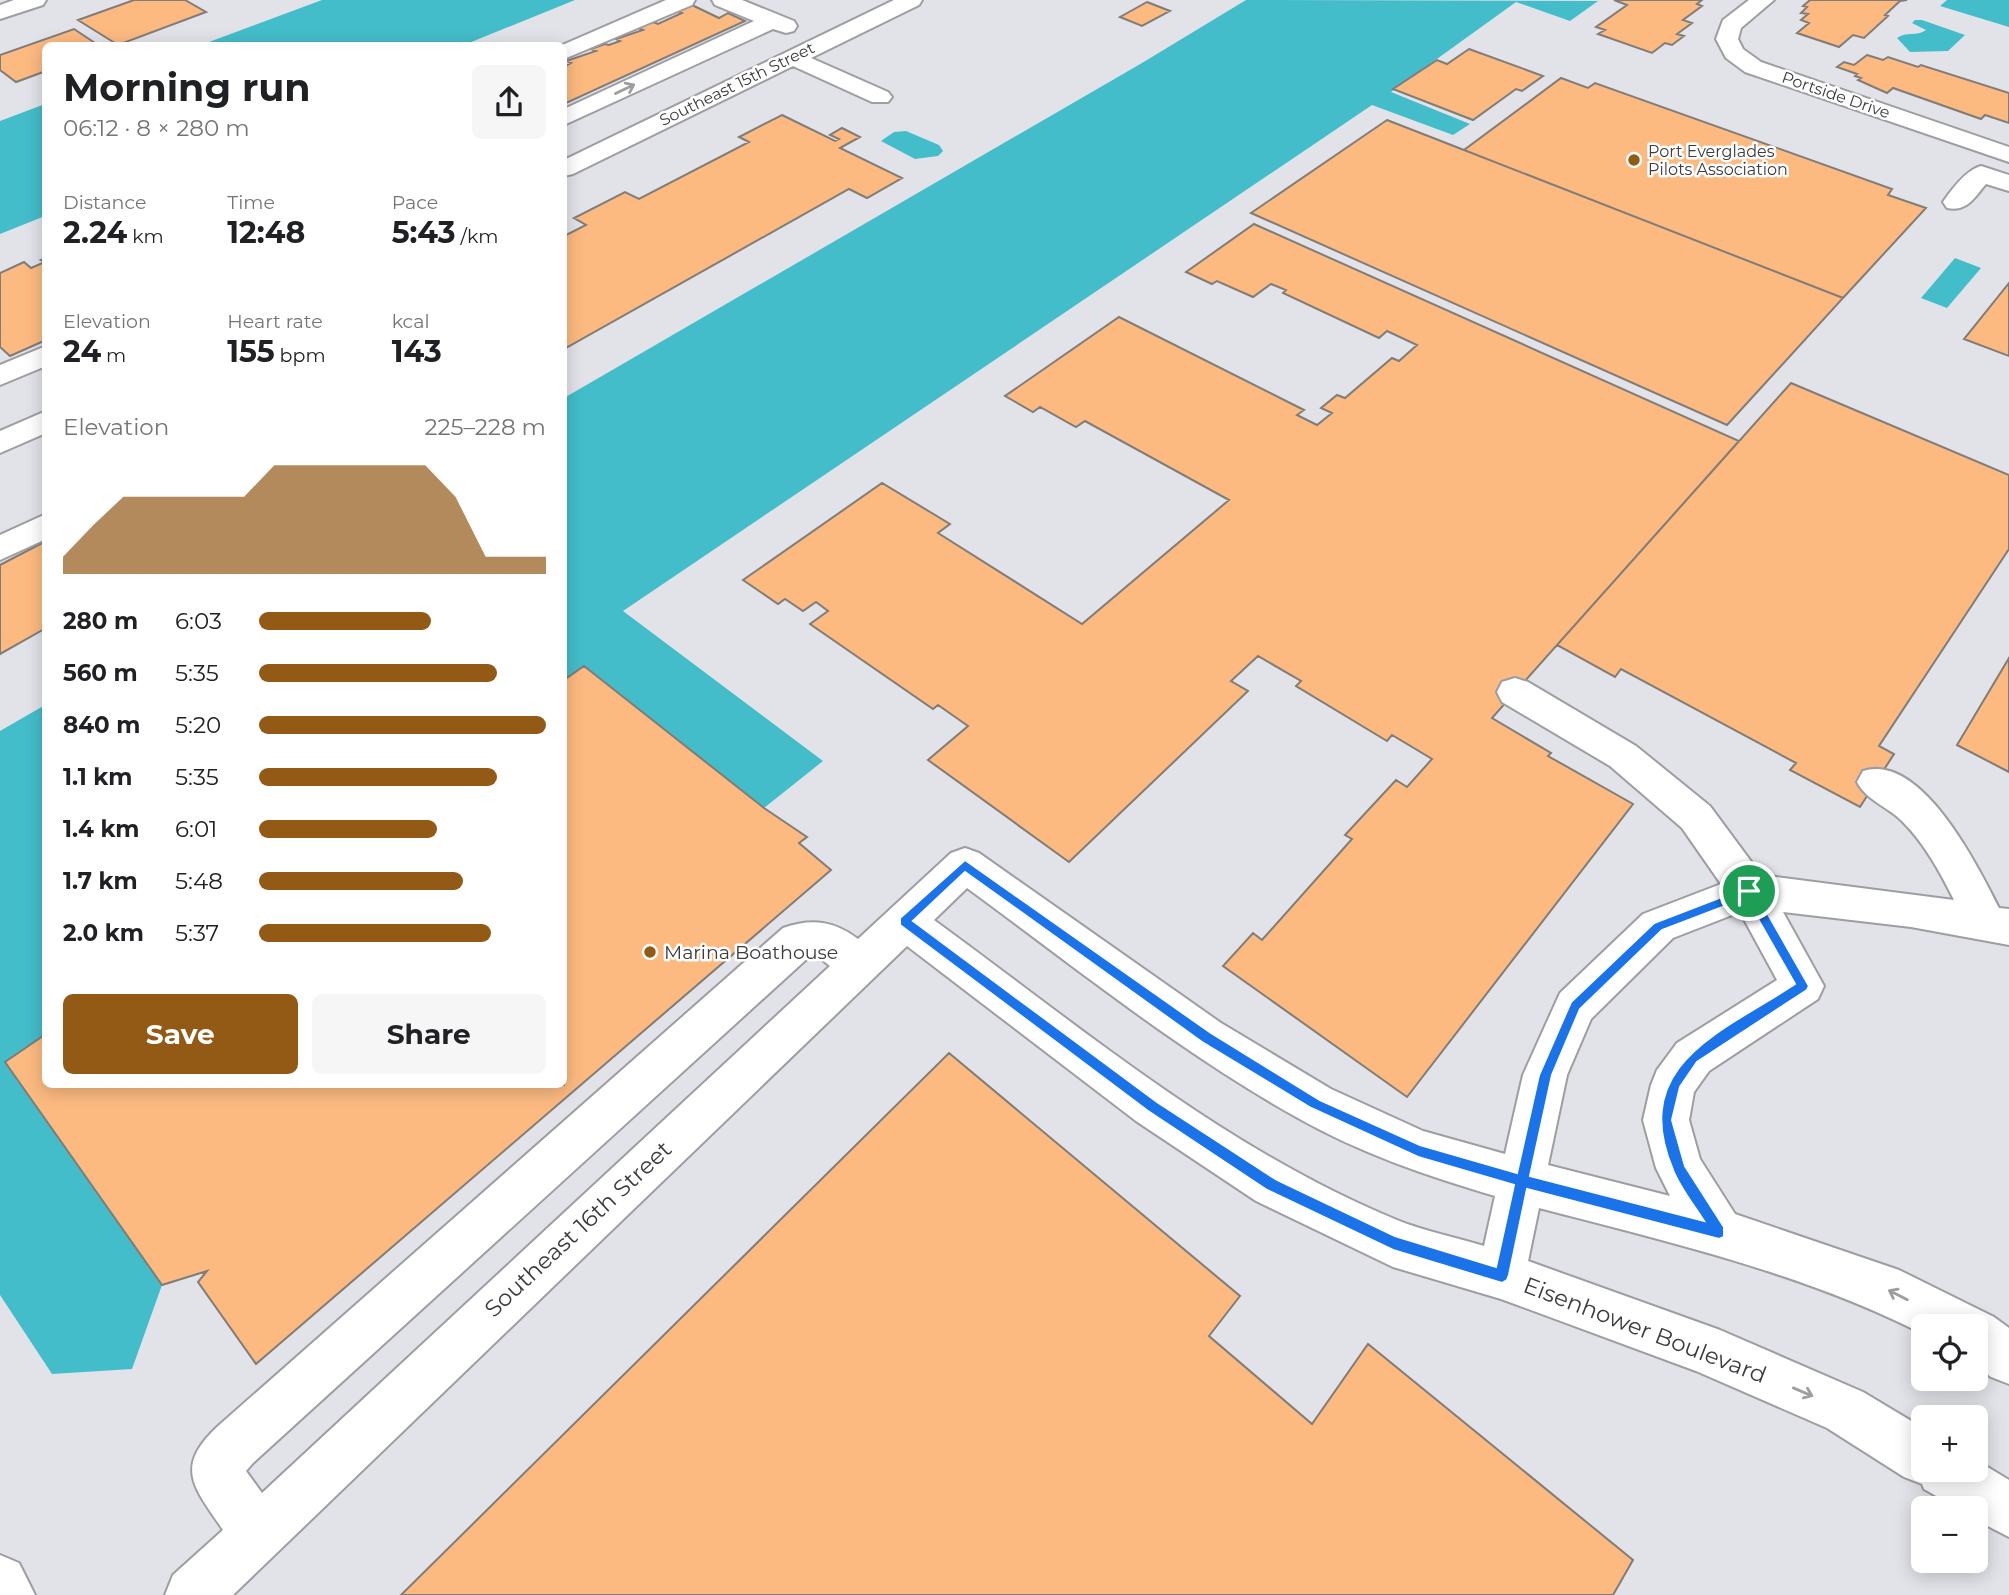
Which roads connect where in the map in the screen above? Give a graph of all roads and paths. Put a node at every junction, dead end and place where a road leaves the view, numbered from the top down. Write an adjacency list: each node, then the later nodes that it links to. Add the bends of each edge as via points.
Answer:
1 (35, 0): 6 (street)
2 (684, 0): 9 (street)
3 (723, 0): 7 (street)
4 (911, 0): 8 (street, Southeast 15th Street)
5 (1763, 0): 13 (street, Portside Drive, via 1731,25 1727,39 1734,53 1753,67)
6 (0, 12)
7 (772, 21): 8 (street); 12 (street, one-way to 7)
8 (824, 42): 10 (street, Southeast 15th Street)
9 (567, 51)
10 (793, 58): 11 (street); 14 (street, Southeast 15th Street)
11 (880, 97)
12 (567, 117)
13 (2009, 155)
14 (567, 168)
15 (2009, 183): 16 (street, via 1981,174)
16 (1956, 202)
17 (42, 357): 18 (street)
18 (0, 376)
19 (42, 423): 20 (street)
20 (0, 443)
21 (42, 527): 22 (street)
22 (0, 549)
23 (1515, 692): 25 (street, via 1623,756 1696,817)
24 (1876, 782): 27 (street, via 1898,794 1927,820)
25 (1749, 891): 27 (street); 29 (street, via 1658,926 1575,1006 1545,1075); 30 (street, via 1803,986 1693,1057 1674,1085 1666,1120 1679,1168)
26 (904, 921): 28 (street, Southeast 16th Street); 29 (street, Southeast 16th Street, via 965,865 1206,1037 1315,1104 1418,1151); 31 (street, Eisenhower Boulevard, via 1152,1106 1272,1185 1393,1242)
27 (1998, 925)
28 (859, 965): 38 (street, Southeast 16th Street); 38 (street, via 821,938 798,941 235,1445 217,1463 220,1479)
29 (1522, 1181): 30 (street); 31 (street)
30 (1719, 1232): 32 (street, one-way to 30, via 1882,1287)
31 (1502, 1275): 35 (street, Eisenhower Boulevard, one-way to 35, via 1714,1353 1845,1410)
32 (1935, 1314)
33 (1988, 1344): 34 (street)
34 (2009, 1359)
35 (1911, 1451)
36 (1963, 1482): 37 (street)
37 (2009, 1510)
38 (257, 1533): 41 (street, Southeast 16th Street)
39 (0, 1582): 40 (street)
40 (7, 1595)
41 (193, 1595)

